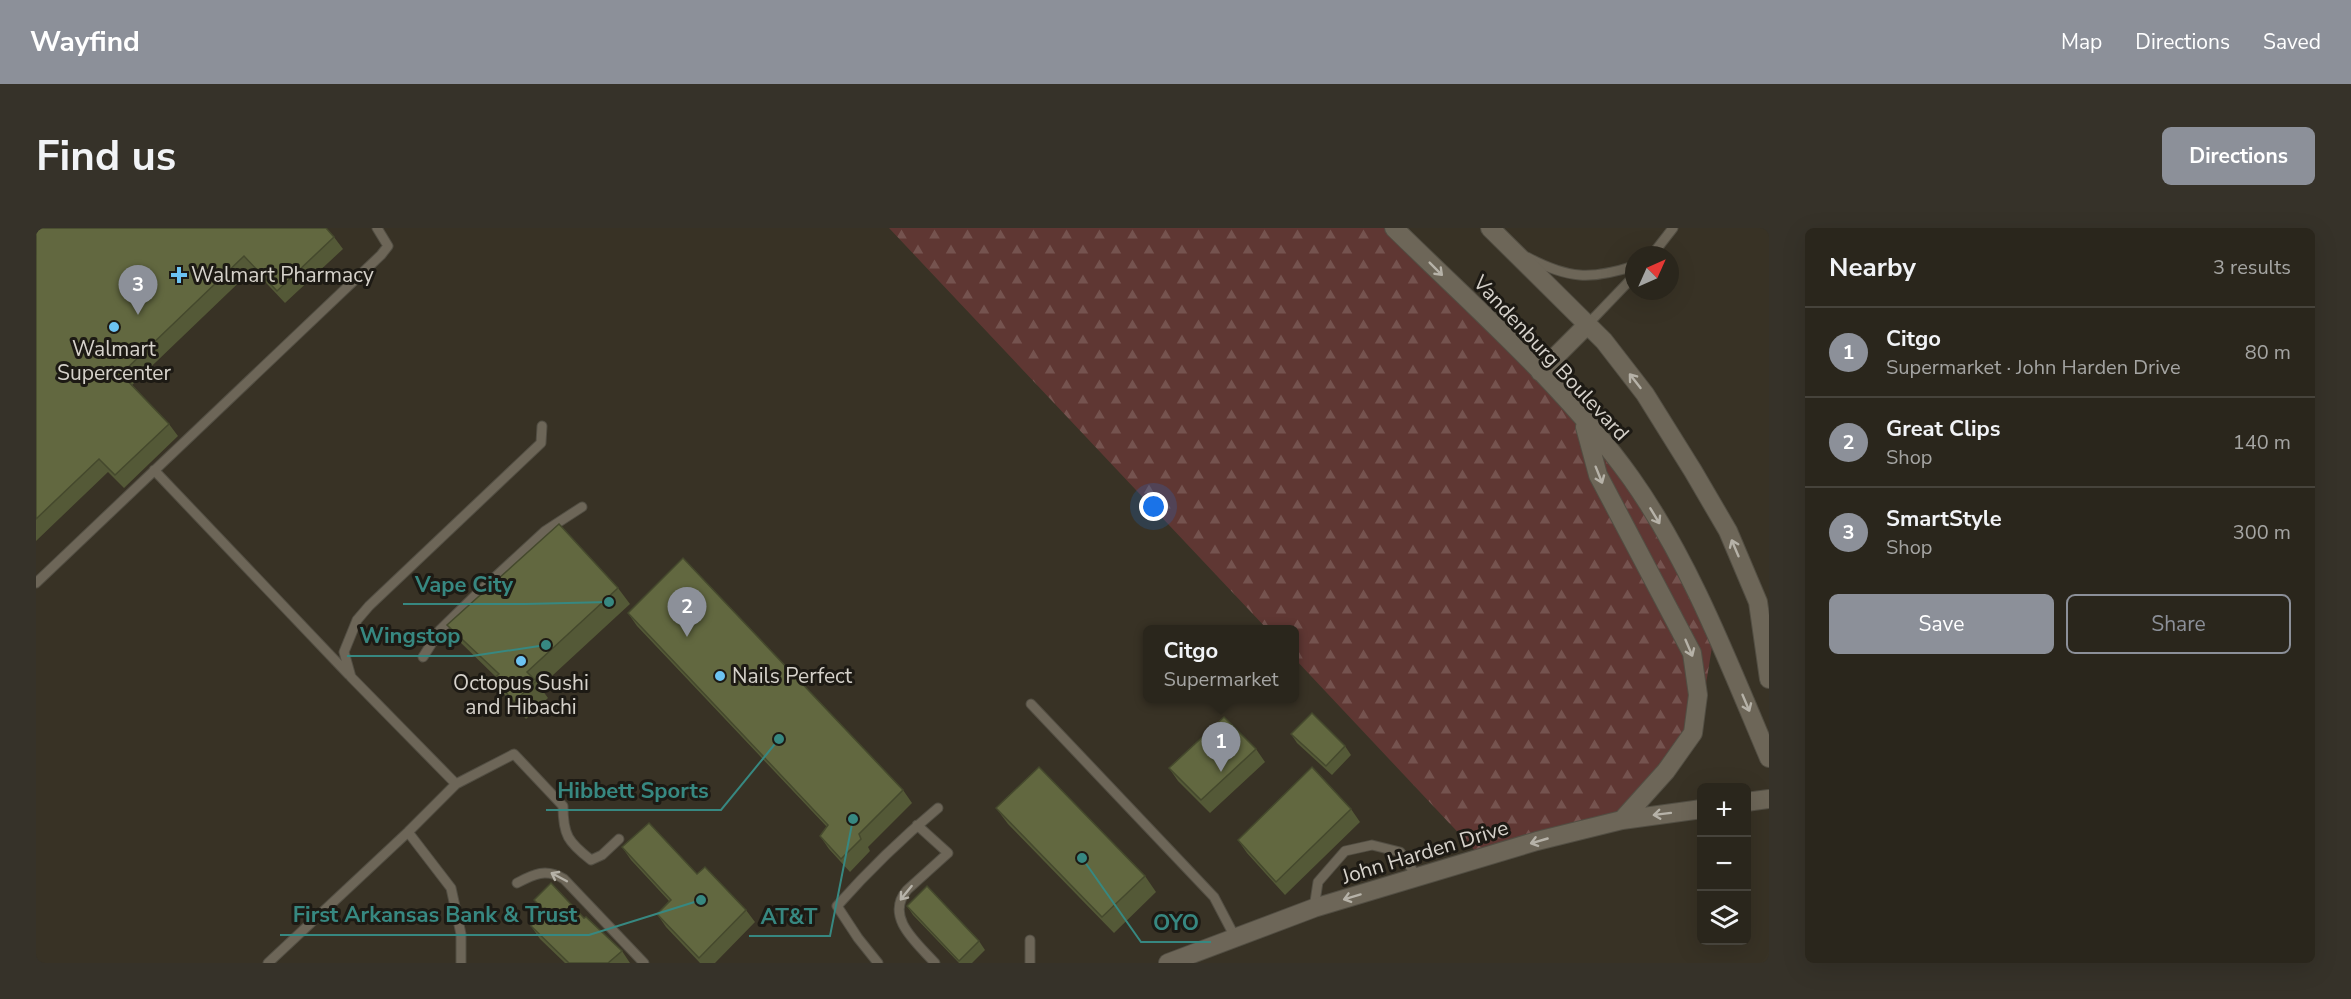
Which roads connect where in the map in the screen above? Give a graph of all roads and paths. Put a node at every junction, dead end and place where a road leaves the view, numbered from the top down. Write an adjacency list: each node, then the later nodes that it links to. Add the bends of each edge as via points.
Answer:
1 (377, 228): 13 (lane, via 388,246 381,255)
2 (1394, 228): 10 (main road, Vandenburg Boulevard, one-way to 10)
3 (1490, 228): 6 (main road, Vandenburg Boulevard)
4 (1673, 228): 5 (lane)
5 (1659, 246)
6 (1512, 249): 7 (lane, via 1544,266 1580,277); 9 (main road, Vandenburg Boulevard)
7 (1625, 269)
8 (1625, 285): 9 (lane)
9 (1587, 324): 10 (main road); 16 (main road, Vandenburg Boulevard, one-way to 9, via 1728,531 1693,471 1645,394)
10 (1540, 372): 11 (main road, Vandenburg Boulevard)
11 (1583, 419): 22 (main road, Vandenburg Boulevard, one-way to 22, via 1630,477 1658,520 1715,629); 28 (main road, one-way to 28, via 1598,475 1692,653 1698,695 1693,733 1666,771)
12 (542, 426): 19 (lane, via 541,443 357,620 344,652)
13 (154, 470): 15 (lane); 19 (lane)
14 (582, 507): 18 (lane, via 545,531 481,590 440,630)
15 (36, 583)
16 (1758, 602): 17 (main road); 20 (main road, Vandenburg Boulevard)
17 (1769, 623)
18 (423, 657)
19 (351, 677): 23 (lane)
20 (1769, 679)
21 (1031, 704): 35 (lane, via 1214,897)
22 (1769, 758)
23 (456, 784): 30 (lane); 31 (lane, via 514,754 563,806 563,828 572,845 591,860)
24 (1769, 799): 25 (main road)
25 (1751, 801)
26 (938, 808): 29 (lane)
27 (1697, 810): 28 (main road, John Harden Drive, one-way to 28)
28 (1622, 820): 32 (main road, John Harden Drive, one-way to 32, via 1537,841)
29 (917, 825): 40 (lane, via 837,906); 41 (lane, one-way to 41, via 948,853 907,890 897,909 900,921)
30 (408, 832): 37 (lane); 38 (lane, via 451,888 461,934)
31 (619, 839)
32 (1418, 878): 34 (main road, John Harden Drive, one-way to 34); 34 (lane, via 1400,852 1372,844 1345,851 1318,882)
33 (517, 883): 39 (lane, one-way to 33, via 555,873 545,872)
34 (1314, 909): 35 (main road, John Harden Drive)
35 (1236, 939): 43 (main road, John Harden Drive)
36 (1030, 940): 42 (lane)
37 (268, 963)
38 (461, 963)
39 (644, 963)
40 (878, 963)
41 (935, 963)
42 (1030, 963)
43 (1168, 963)

